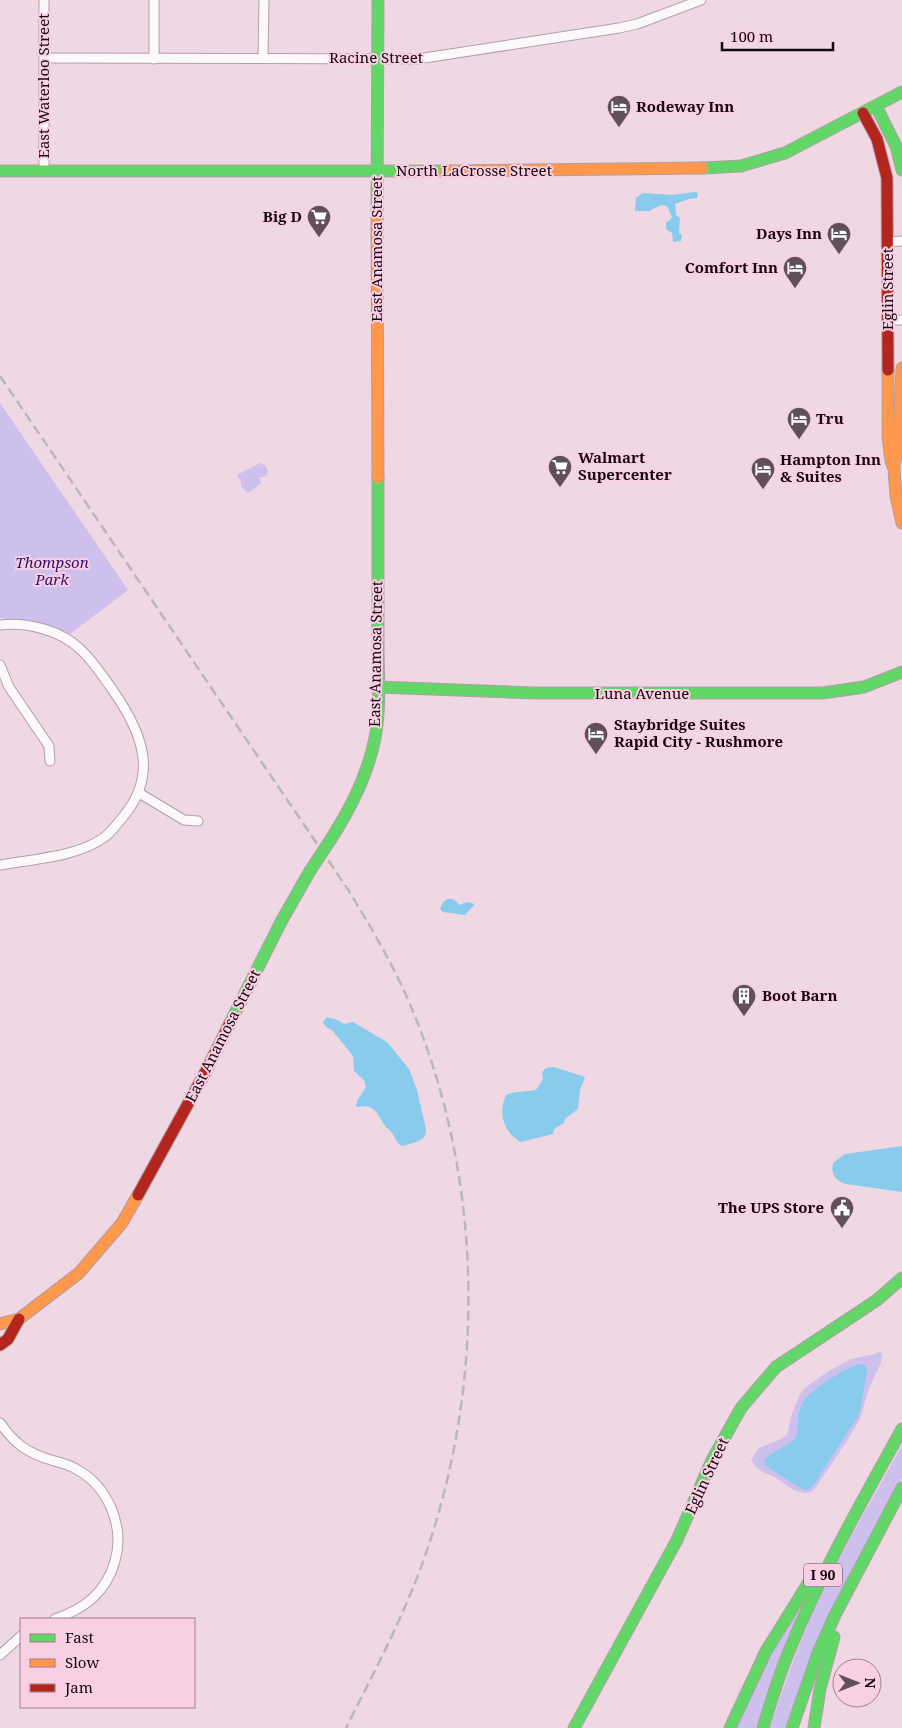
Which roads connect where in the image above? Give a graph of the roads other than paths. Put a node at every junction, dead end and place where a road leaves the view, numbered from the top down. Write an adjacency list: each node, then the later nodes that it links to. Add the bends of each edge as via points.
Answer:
1 (44, 0): 6 (street, East Waterloo Street)
2 (154, 0): 8 (street)
3 (264, 0): 7 (street)
4 (378, 0): 9 (main road, East Anamosa Street)
5 (700, 0): 9 (street, Racine Street, via 619,28 432,58)
6 (44, 58): 8 (street, Racine Street); 15 (street, East Waterloo Street)
7 (263, 58): 8 (street, Racine Street); 9 (street, Racine Street)
8 (154, 59)
9 (378, 59): 16 (main road, East Anamosa Street)
10 (902, 92): 11 (main road, North LaCrosse Street)
11 (876, 106): 12 (main road, North LaCrosse Street); 13 (main road, via 896,146)
12 (863, 113): 16 (main road, North LaCrosse Street, via 785,153 735,166); 18 (main road, Eglin Street, via 877,139 886,167)
13 (902, 170)
14 (0, 171): 15 (main road, North LaCrosse Street)
15 (44, 171): 16 (main road, North LaCrosse Street)
16 (377, 171): 27 (main road, East Anamosa Street)
17 (902, 241): 18 (street)
18 (888, 242): 19 (main road, Eglin Street)
19 (888, 320): 20 (street); 22 (main road, Eglin Street, via 888,437)
20 (902, 320)
21 (902, 368): 22 (main road, Eglin Street, via 899,438)
22 (894, 469): 23 (main road, Eglin Street)
23 (902, 523)
24 (0, 625): 29 (street, via 34,627 66,638 101,674 138,732 143,770)
25 (0, 665): 28 (street, via 9,687 49,746)
26 (902, 672): 27 (main road, Luna Avenue, via 863,687 823,693 544,694)
27 (378, 687): 33 (main road, East Anamosa Street, bridge, via 375,737 363,779 348,813 282,920 206,1071 122,1223 79,1273)
28 (50, 761)
29 (139, 793): 30 (street, via 184,820); 31 (street, via 130,809 106,836 87,847)
30 (198, 821)
31 (0, 865)
32 (902, 1278): 44 (main road, Eglin Street, via 877,1300 789,1357 741,1408 712,1460 677,1540)
33 (19, 1319): 34 (main road, East Anamosa Street); 35 (main road, East Anamosa Street, via 8,1339)
34 (0, 1324)
35 (0, 1345)
36 (0, 1422): 41 (street, via 10,1438 29,1451 76,1468 96,1483 116,1522 116,1556 103,1587 82,1608)
37 (902, 1430): 38 (main road, I 90)
38 (873, 1483): 45 (main road, via 773,1638); 46 (main road, I 90, via 805,1612 778,1679)
39 (902, 1488): 47 (main road, I 90, via 835,1614)
40 (902, 1496): 48 (main road, via 842,1614 825,1668)
41 (57, 1618)
42 (20, 1637): 43 (street)
43 (0, 1655)
44 (574, 1728)
45 (730, 1728)
46 (763, 1728)
47 (792, 1728)
48 (814, 1728)

